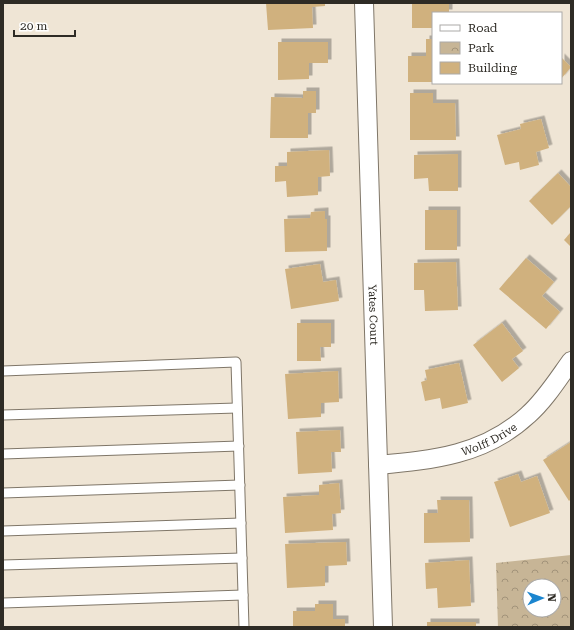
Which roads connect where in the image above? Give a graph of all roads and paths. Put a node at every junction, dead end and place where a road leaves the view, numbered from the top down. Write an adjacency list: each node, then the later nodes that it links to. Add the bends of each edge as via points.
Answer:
1 (364, 3): 8 (street, Yates Court)
2 (571, 361): 8 (street, Wolff Drive, via 528,415 481,446 423,461)
3 (3, 370): 4 (lane, via 236,362)
4 (237, 408): 5 (lane); 6 (lane)
5 (3, 415)
6 (239, 446): 7 (lane); 9 (lane)
7 (3, 454)
8 (378, 465): 18 (street, Yates Court)
9 (240, 485): 10 (lane); 11 (lane)
10 (3, 493)
11 (241, 523): 12 (lane); 13 (lane)
12 (3, 531)
13 (242, 558): 14 (lane); 15 (lane)
14 (3, 565)
15 (243, 595): 16 (lane); 17 (lane)
16 (3, 603)
17 (244, 627)
18 (384, 627)

